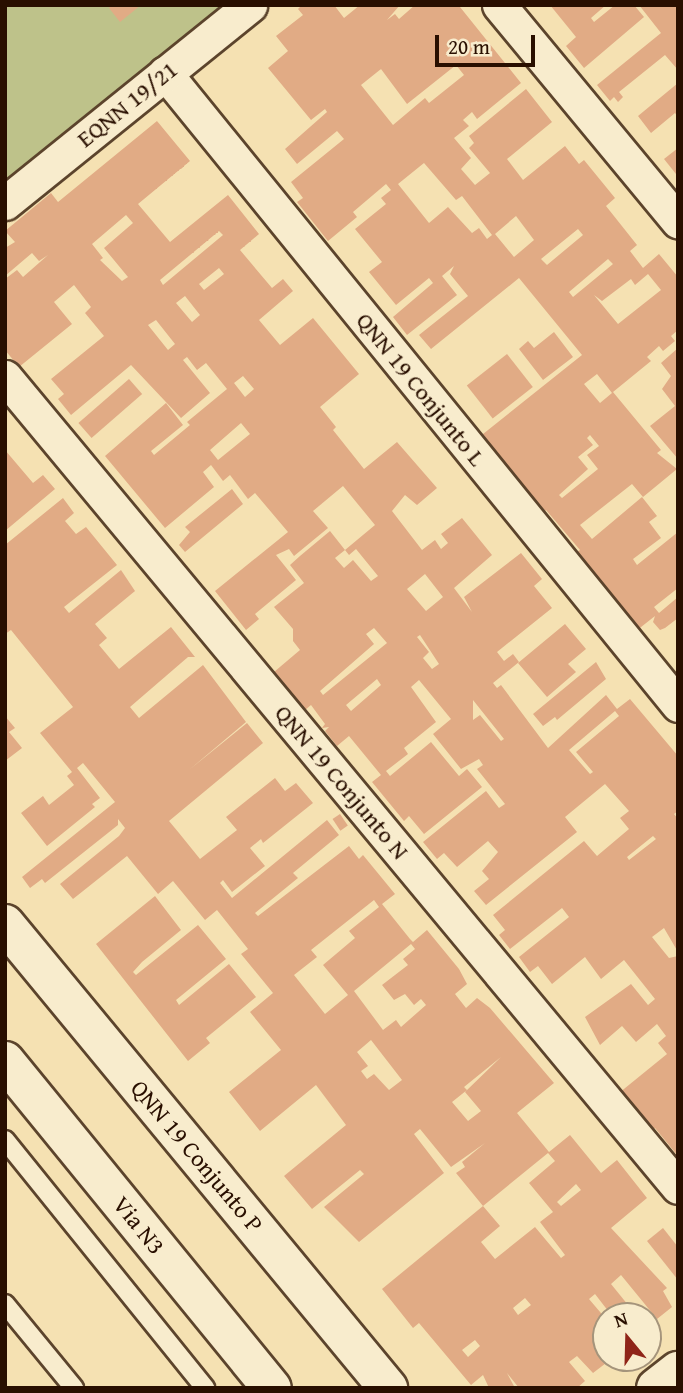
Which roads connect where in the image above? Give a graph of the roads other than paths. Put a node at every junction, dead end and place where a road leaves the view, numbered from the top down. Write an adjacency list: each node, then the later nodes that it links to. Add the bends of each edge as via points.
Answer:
1 (250, 5): 3 (street, EQNN 19/21)
2 (499, 5): 5 (street)
3 (165, 73): 4 (street, EQNN 19/21); 7 (street, QNN 19 Conjunto L)
4 (5, 203)
5 (678, 221)
6 (5, 377): 12 (street, QNN 19 Conjunto N)
7 (678, 705)
8 (5, 924): 13 (main road, QNN 19 Conjunto P)
9 (5, 963): 13 (main road, via 24,972 166,1154)
10 (5, 1061): 18 (main road, Via N3)
11 (5, 1140): 17 (lane)
12 (678, 1187)
13 (249, 1219): 19 (main road, QNN 19 Conjunto P)
14 (5, 1304): 16 (lane)
15 (678, 1371): 20 (main road)
16 (74, 1388)
17 (205, 1388)
18 (272, 1388)
19 (388, 1388)
20 (656, 1388)

